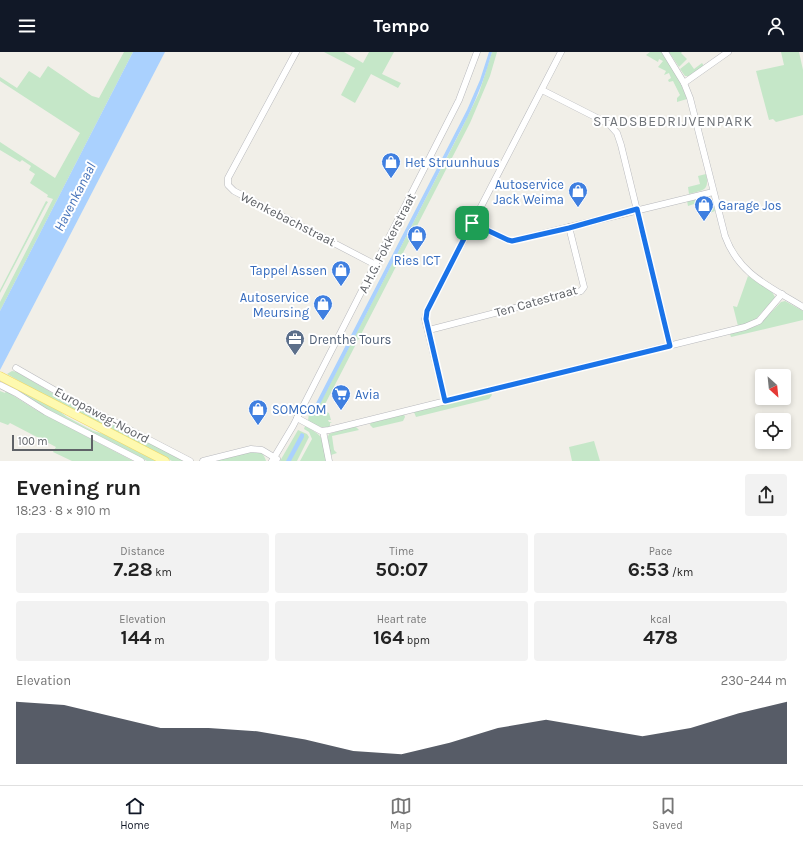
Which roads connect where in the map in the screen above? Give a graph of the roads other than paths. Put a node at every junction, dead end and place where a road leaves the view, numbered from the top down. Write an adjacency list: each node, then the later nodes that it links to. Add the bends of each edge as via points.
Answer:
1 (296, 52): 12 (street, Wenkebachstraat, via 228,178 228,185 234,191)
2 (477, 52): 12 (street, A.H.G. Fokkerstraat, via 460,99)
3 (561, 52): 7 (street)
4 (665, 52): 6 (street)
5 (728, 52): 6 (street)
6 (684, 83): 8 (street)
7 (542, 90): 9 (street, via 609,124 617,133); 10 (street)
8 (713, 192): 9 (street); 13 (street, via 725,236 734,257 752,275)
9 (637, 209): 11 (street); 16 (street)
10 (472, 223): 11 (street, via 512,241); 15 (street, via 427,311)
11 (569, 228): 15 (street, Ten Catestraat, via 584,287 582,291)
12 (376, 264): 21 (street, A.H.G. Fokkerstraat)
13 (782, 294): 14 (street); 16 (street, via 763,318 752,325)
14 (803, 307)
15 (429, 330): 20 (street)
16 (670, 346): 20 (street)
17 (16, 368): 26 (street, Europaweg-Noord)
18 (0, 376): 19 (main road, Europaweg-Noord)
19 (5, 384): 24 (street, Europaweg-Noord, via 46,412); 25 (main road, Europaweg-Noord)
20 (445, 401): 22 (street)
21 (297, 418): 22 (street); 23 (street, A.H.G. Fokkerstraat)
22 (323, 431): 28 (street)
23 (275, 459): 27 (street, via 262,450 251,449)
24 (141, 461)
25 (165, 461)
26 (190, 461)
27 (203, 461)
28 (330, 461)

